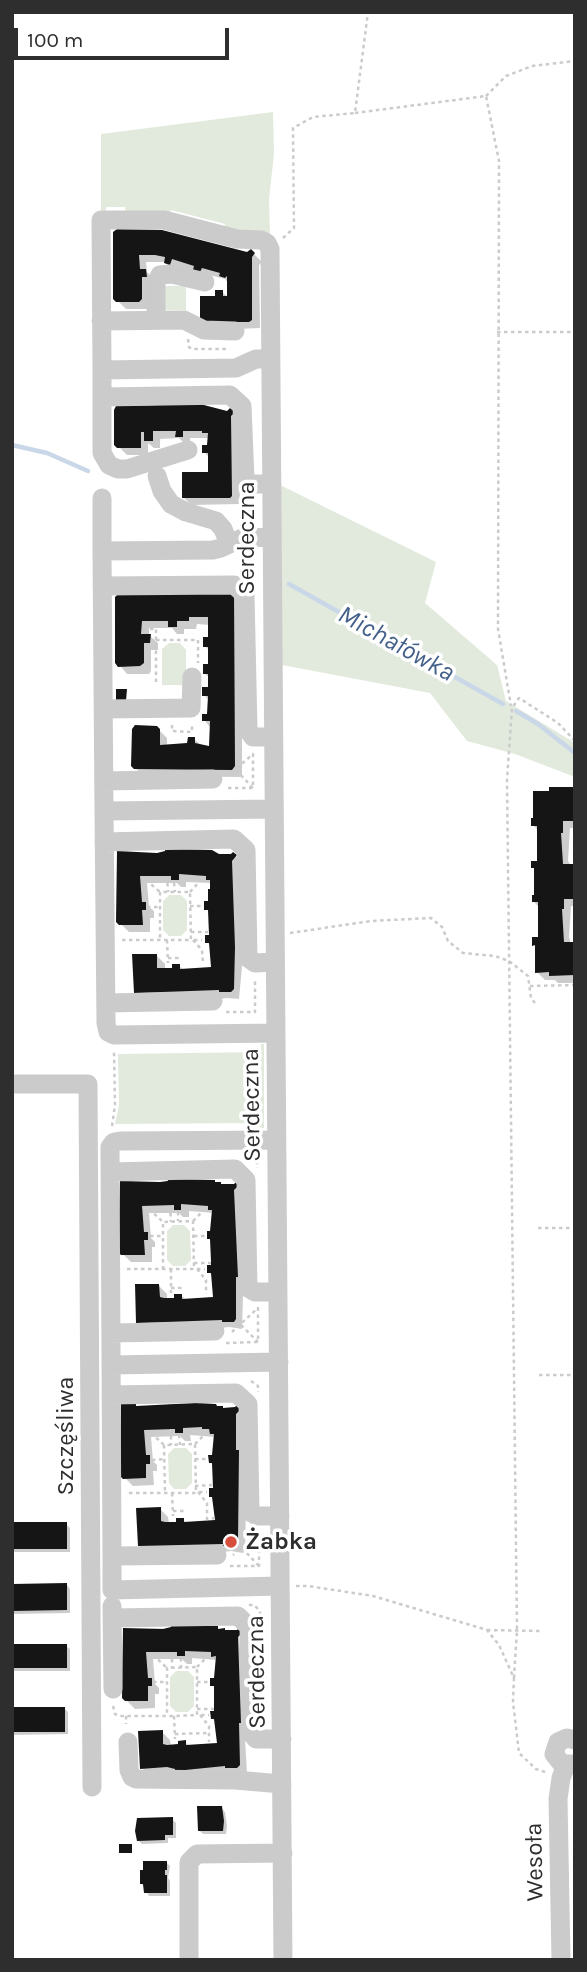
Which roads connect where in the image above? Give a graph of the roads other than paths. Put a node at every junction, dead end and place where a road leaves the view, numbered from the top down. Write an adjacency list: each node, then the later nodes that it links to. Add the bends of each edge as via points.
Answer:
1 (205, 282): 2 (street, via 160,275)
2 (156, 320): 3 (street); 4 (street, via 184,320 204,330)
3 (101, 321): 5 (street, Serdeczna, via 101,220 164,220 237,239 263,240 270,249); 6 (street)
4 (235, 331)
5 (271, 359): 6 (street, via 256,359 236,368); 10 (street, Serdeczna)
6 (102, 370): 7 (street)
7 (102, 397): 8 (street, via 103,453 110,465 127,469); 10 (street, via 230,395 242,406 245,480)
8 (188, 450)
9 (158, 476): 13 (street, via 171,504 216,521)
10 (272, 484): 12 (street, Serdeczna)
11 (102, 498): 14 (street)
12 (272, 537): 13 (street, via 242,538); 18 (street, Serdeczna)
13 (229, 544): 14 (street, via 213,550)
14 (102, 551): 15 (street)
15 (102, 586): 17 (street); 18 (street, via 234,584 245,595 249,734)
16 (195, 670): 17 (street, via 191,708)
17 (103, 709): 20 (street)
18 (274, 737): 21 (street, Serdeczna)
19 (213, 779): 20 (street)
20 (104, 781): 22 (street)
21 (274, 809): 22 (street); 24 (street, Serdeczna)
22 (104, 811): 23 (street)
23 (104, 842): 24 (street, via 234,839 246,850 249,960); 25 (street)
24 (275, 962): 27 (street, Serdeczna)
25 (106, 1003): 26 (street); 27 (street, via 106,1028 114,1035)
26 (215, 1007)
27 (276, 1033): 29 (street, Serdeczna)
28 (12, 1084): 49 (street, Szczęśliwa, via 88,1083)
29 (277, 1140): 30 (street, via 120,1141 110,1147); 31 (street, Serdeczna)
30 (110, 1171): 31 (street, via 235,1169 246,1180 248,1288); 33 (street)
31 (278, 1292): 34 (street, Serdeczna)
32 (215, 1331): 33 (street)
33 (111, 1333): 35 (street)
34 (279, 1362): 35 (street); 37 (street, Serdeczna)
35 (111, 1365): 36 (street)
36 (111, 1395): 37 (street, via 236,1393 248,1404 249,1510 257,1516); 39 (street)
37 (280, 1516): 40 (street, Serdeczna)
38 (217, 1555): 39 (street)
39 (112, 1556): 41 (street)
40 (280, 1586): 41 (street); 44 (street, Serdeczna)
41 (112, 1590): 42 (street)
42 (113, 1618): 43 (street); 44 (street, via 238,1616 249,1627 250,1733 256,1739)
43 (113, 1689)
44 (282, 1739): 48 (street, Serdeczna)
45 (575, 1740): 47 (street, Wesoła, via 562,1739 556,1746 556,1758)
46 (128, 1742): 48 (street, via 130,1773 136,1779)
47 (567, 1769): 53 (street, Wesoła, via 558,1800)
48 (282, 1784): 50 (street, Serdeczna)
49 (92, 1787)
50 (283, 1853): 51 (street, via 197,1853 189,1862); 52 (street, Serdeczna)
51 (189, 1960)
52 (283, 1960)
53 (561, 1960)

